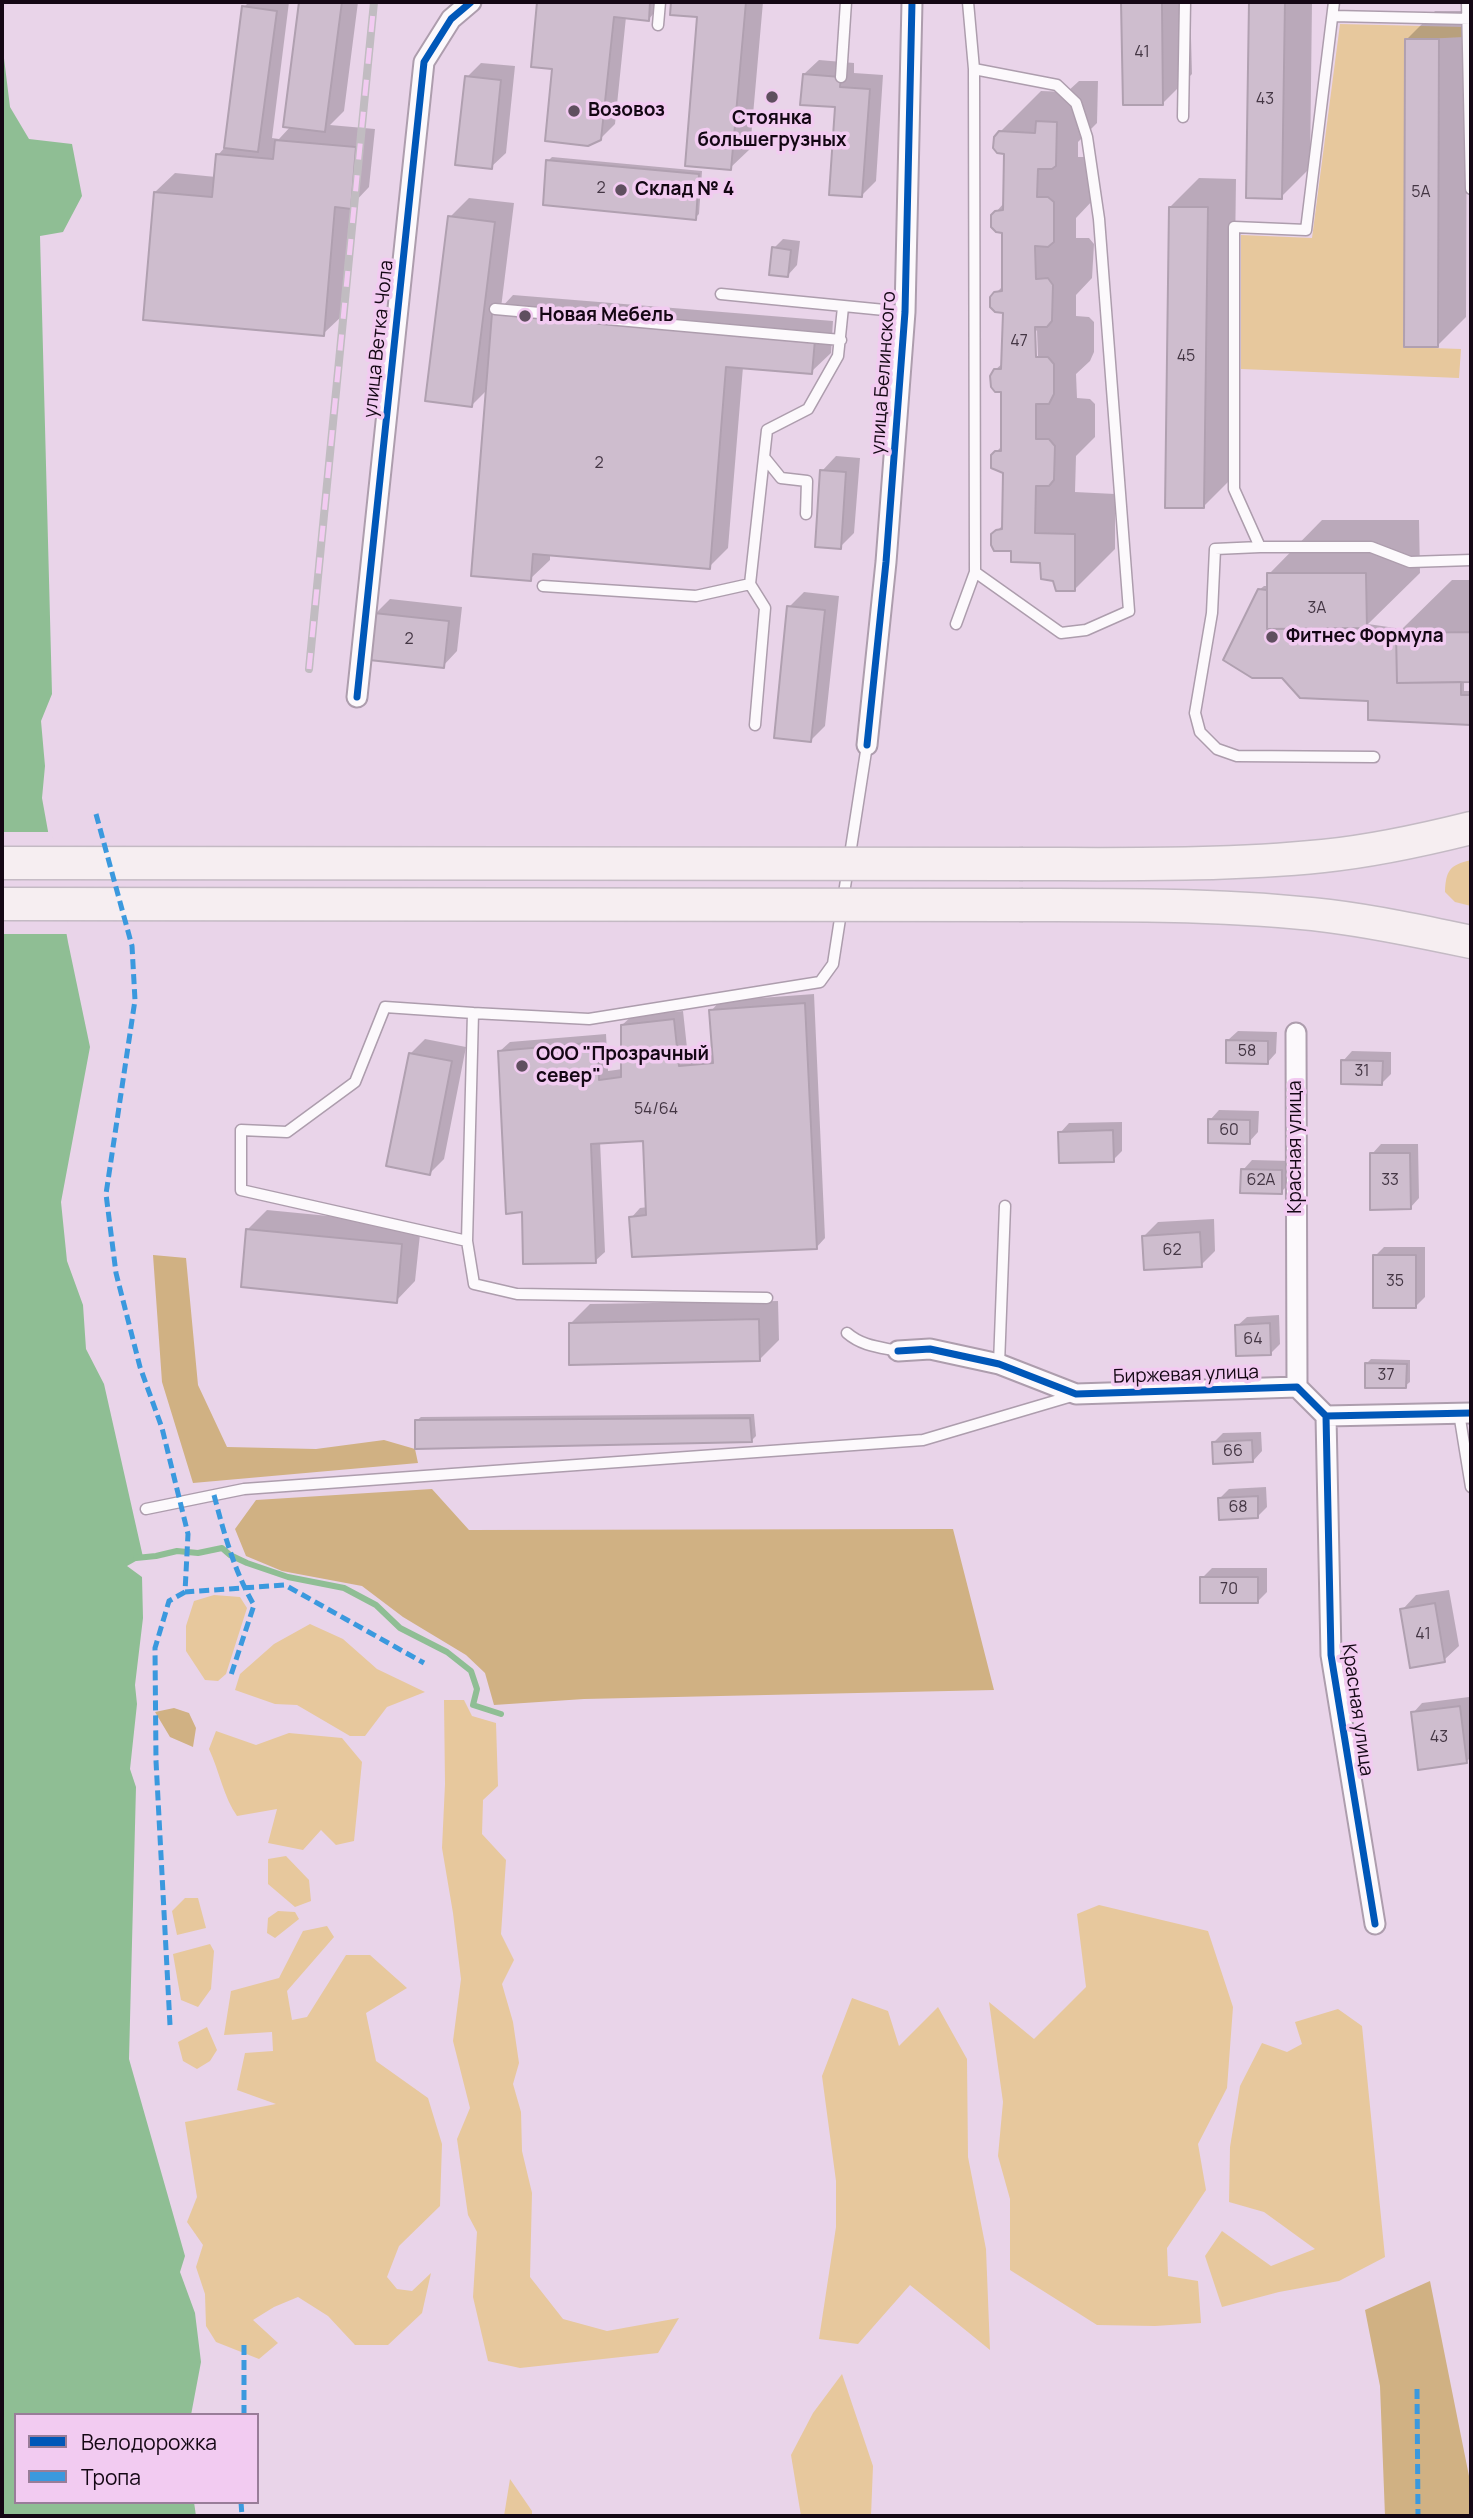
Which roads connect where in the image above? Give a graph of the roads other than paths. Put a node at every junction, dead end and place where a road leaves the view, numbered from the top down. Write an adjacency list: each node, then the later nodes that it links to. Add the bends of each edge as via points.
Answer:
1 (471, 2): 29 (street, улица Ветка Чола, via 451,19 424,62)
2 (660, 2): 11 (lane)
3 (846, 2): 13 (lane)
4 (912, 2): 19 (street, улица Белинского)
5 (968, 2): 12 (lane)
6 (1185, 2): 14 (lane)
7 (1334, 2): 9 (lane)
8 (1467, 2): 10 (lane)
9 (1333, 16): 10 (lane); 23 (lane, via 1306,230 1234,227 1234,489)
10 (1469, 19): 15 (lane)
11 (658, 25)
12 (974, 69): 25 (lane); 25 (lane, via 1057,85 1076,103 1087,137 1099,219 1129,611 1086,630 1061,633)
13 (841, 76)
14 (1184, 117)
15 (1471, 189)
16 (721, 294): 17 (lane)
17 (844, 307): 19 (lane); 20 (lane)
18 (495, 309): 20 (lane)
19 (905, 312): 31 (street, улица Белинского)
20 (841, 340): 21 (lane, via 838,356 808,409 767,429)
21 (764, 457): 22 (lane, via 781,478 807,481); 26 (lane)
22 (806, 514)
23 (1260, 547): 24 (lane, via 1371,547 1410,562); 32 (lane, via 1215,549 1212,614 1195,713 1200,732 1217,749 1237,755)
24 (1471, 560)
25 (975, 572): 28 (lane)
26 (750, 584): 27 (lane, via 696,596); 30 (lane, via 765,608)
27 (543, 586)
28 (956, 624)
29 (357, 696)
30 (755, 725)
31 (867, 745): 37 (lane, via 833,964 820,982 589,1019)
32 (1374, 757)
33 (1471, 828): 34 (main road, bridge, via 1300,858 1163,864)
34 (2, 863)
35 (2, 904): 36 (main road, bridge, via 1161,905 1329,916)
36 (1471, 942)
37 (473, 1013): 40 (lane); 40 (lane, via 385,1007 355,1083 287,1132 242,1130 241,1190)
38 (1296, 1033): 45 (street, Красная улица)
39 (1005, 1206): 44 (lane)
40 (467, 1241): 41 (lane, via 474,1284 517,1294)
41 (767, 1298)
42 (847, 1333): 43 (lane, via 871,1346)
43 (898, 1351): 44 (street, Биржевая улица, via 930,1349)
44 (999, 1364): 46 (street, Биржевая улица)
45 (1297, 1387): 46 (street, Биржевая улица); 48 (street)
46 (1076, 1394): 50 (lane, via 923,1440 244,1489)
47 (1465, 1413): 48 (street); 49 (lane)
48 (1326, 1416): 51 (street, Красная улица, via 1331,1655)
49 (1471, 1487)
50 (146, 1509)
51 (1376, 1924)

